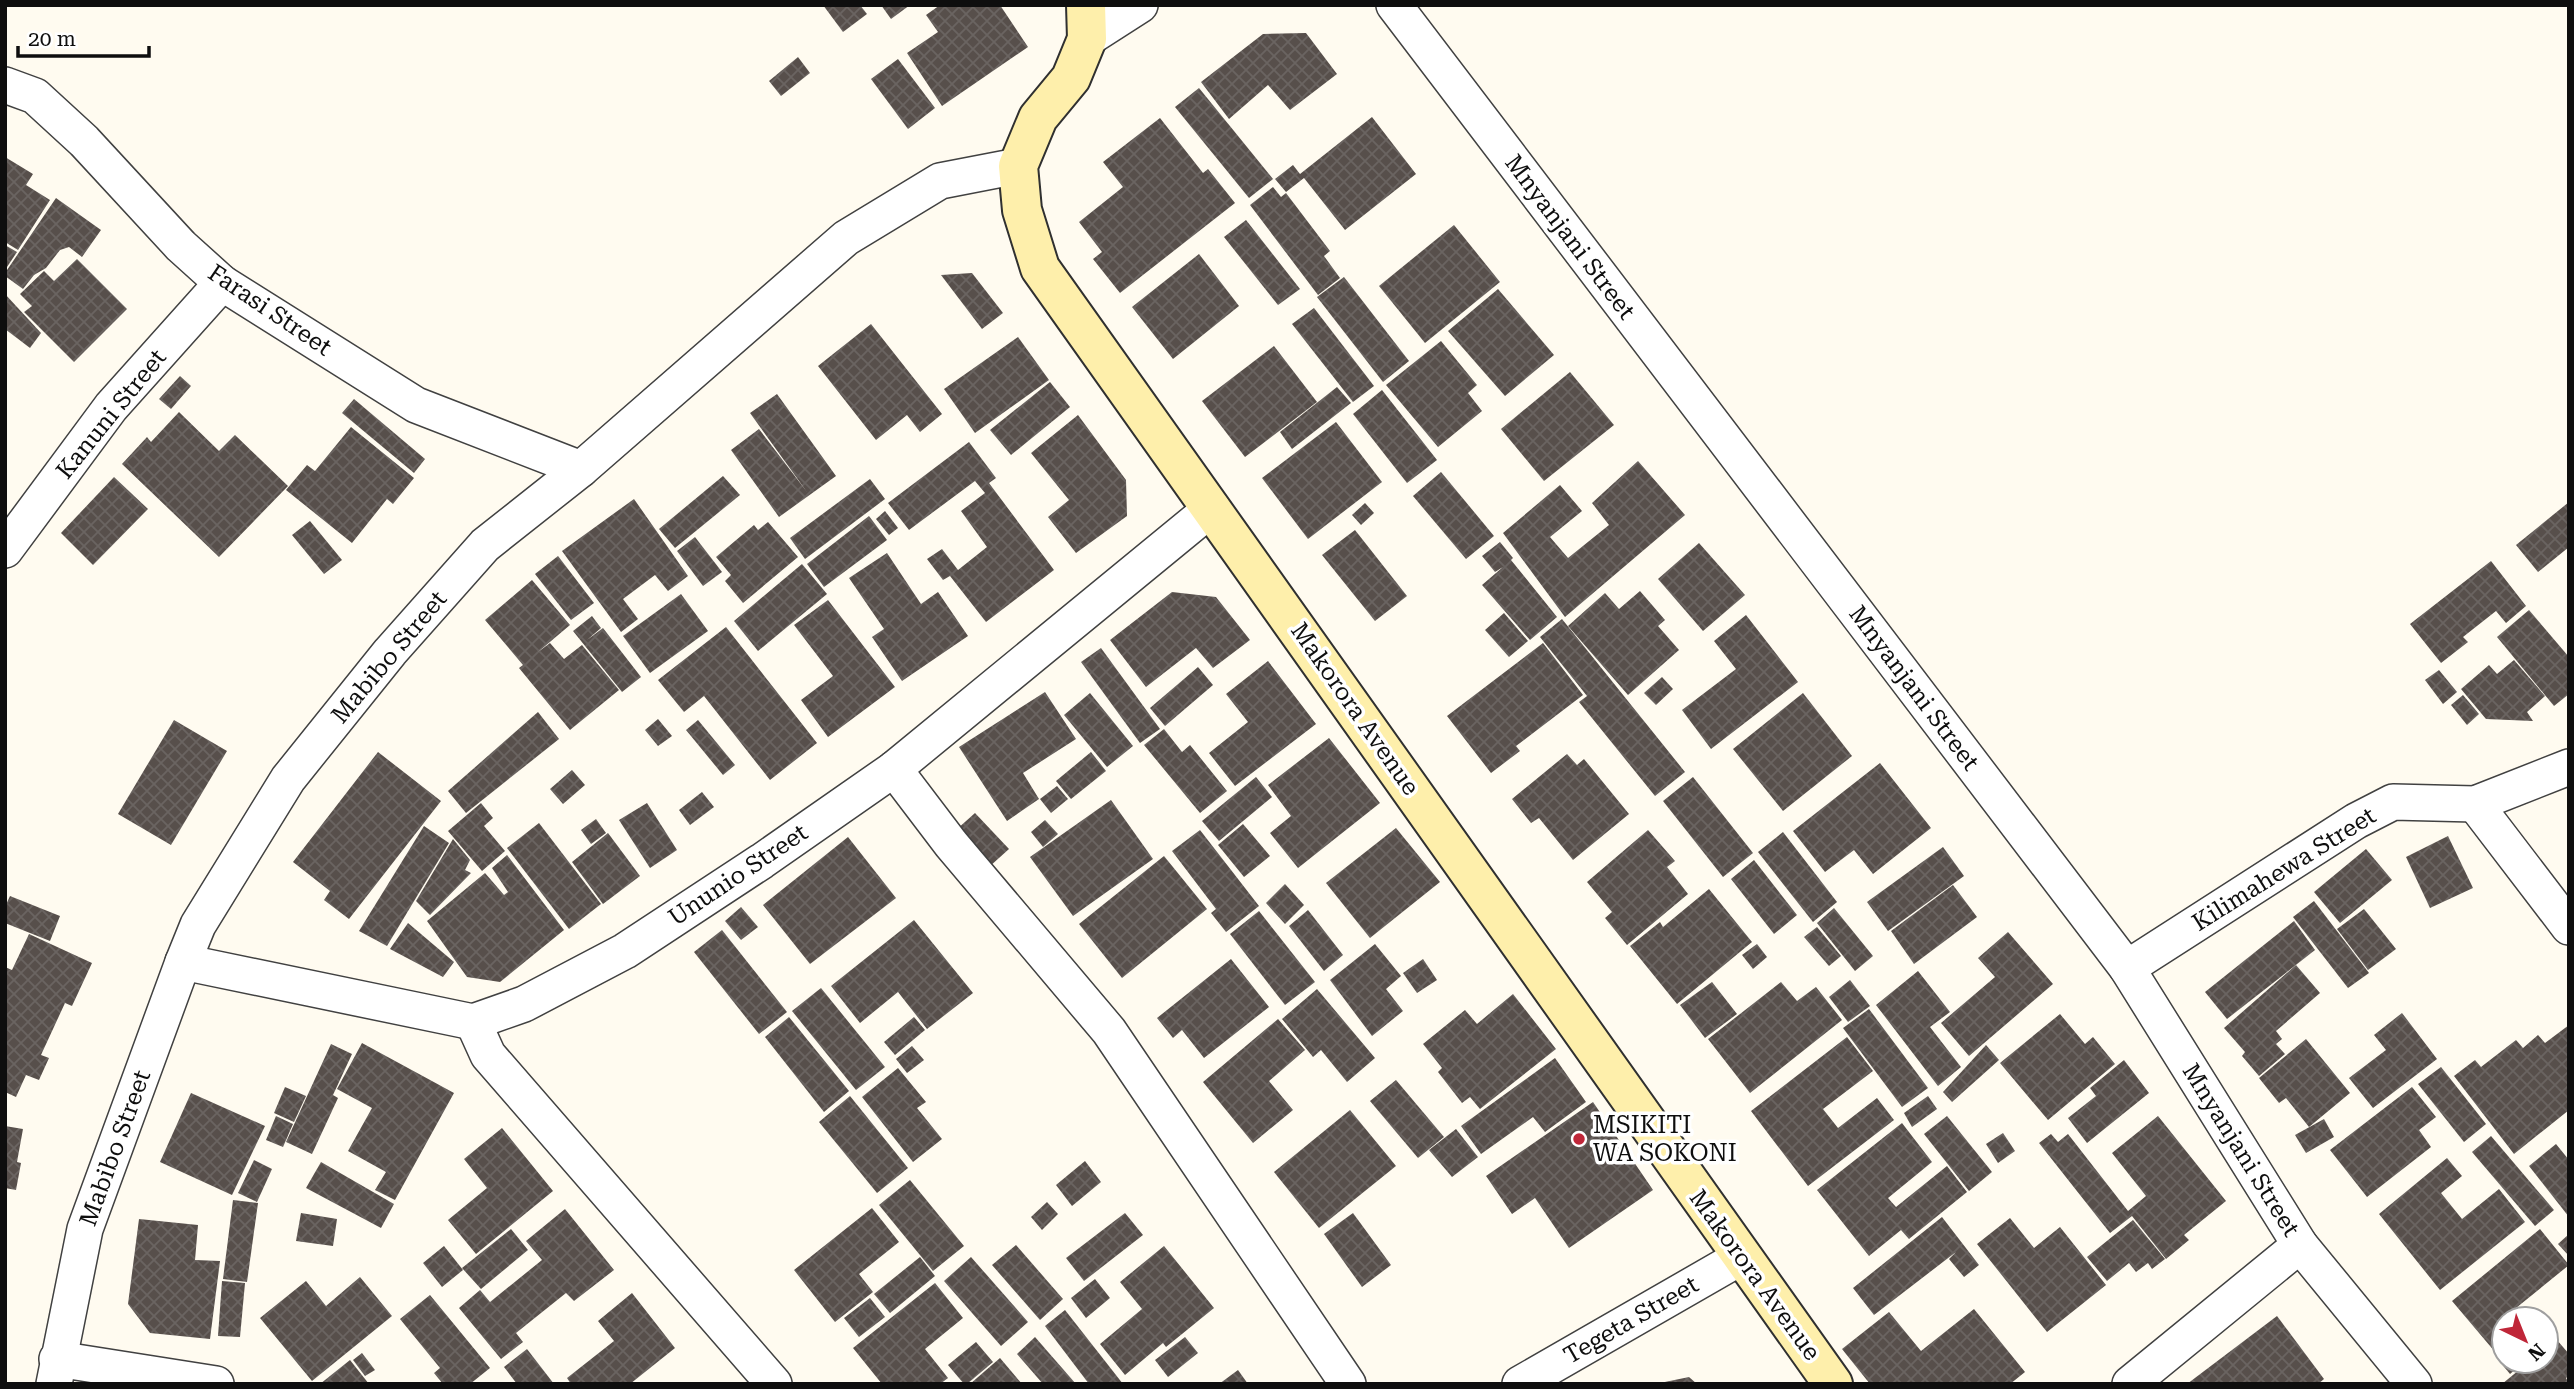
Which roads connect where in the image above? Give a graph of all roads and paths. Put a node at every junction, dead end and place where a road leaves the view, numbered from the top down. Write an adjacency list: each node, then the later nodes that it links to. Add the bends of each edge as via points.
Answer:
1 (1140, 5): 3 (street)
2 (1394, 5): 15 (street, Mnyanjani Street)
3 (1086, 22): 5 (street, Makorora Avenue, via 1071,78 1038,118)
4 (5, 85): 6 (street, Farasi Street, via 35,96)
5 (1018, 166): 7 (street, Mabibo Street, via 940,181 846,238); 8 (street, Makorora Avenue, via 1022,210 1040,268)
6 (222, 283): 7 (street, Farasi Street, via 416,404); 9 (street, Kanuni Street, via 111,407)
7 (581, 469): 14 (street, Mabibo Street, via 485,545 390,652 288,779 198,925)
8 (1213, 508): 11 (street, Ununio Street); 18 (street, Makorora Avenue)
9 (5, 550)
10 (2569, 767): 12 (street, Kilimahewa Street)
11 (894, 769): 16 (street, Ununio Street, via 625,951 523,1004); 22 (street, via 951,845 1109,1031)
12 (2475, 804): 13 (street); 15 (street, Kilimahewa Street, via 2393,802)
13 (2569, 927)
14 (183, 962): 16 (street); 19 (street, Mabibo Street, via 85,1229)
15 (2127, 968): 17 (street, Mnyanjani Street)
16 (473, 1022): 21 (street, via 488,1055)
17 (2300, 1245): 25 (street); 26 (street, Mnyanjani Street)
18 (1741, 1257): 23 (street, Tegeta Street); 24 (street, Makorora Avenue)
19 (56, 1371): 20 (street)
20 (216, 1384)
21 (774, 1384)
22 (1348, 1384)
23 (1520, 1384)
24 (1833, 1384)
25 (2130, 1384)
26 (2414, 1384)

